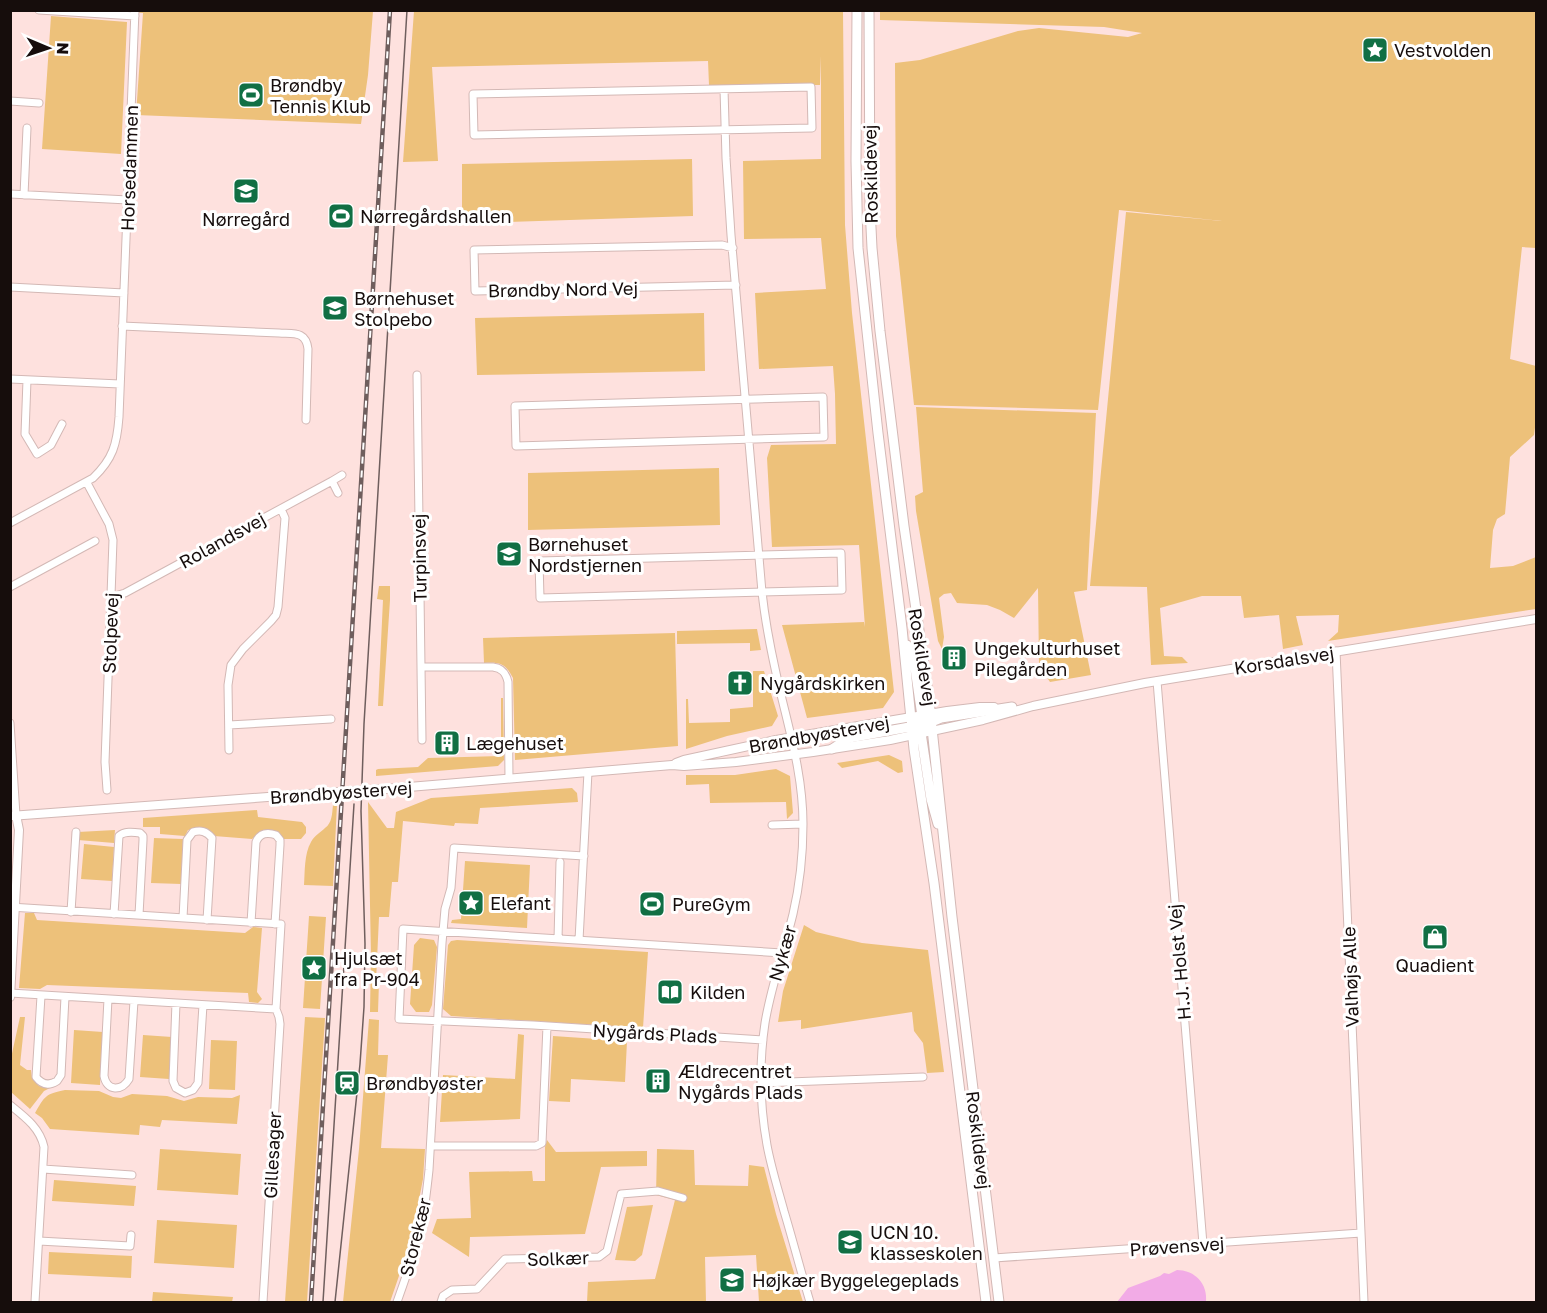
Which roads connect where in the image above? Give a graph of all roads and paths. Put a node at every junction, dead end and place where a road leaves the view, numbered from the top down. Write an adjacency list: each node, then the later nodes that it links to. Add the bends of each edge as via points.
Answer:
1 (39, 10): 4 (street)
2 (857, 10): 46 (main road, Roskildevej, via 858,248 902,628 915,668)
3 (869, 10): 46 (main road, Roskildevej, via 872,248 904,526)
4 (135, 13): 12 (street, Horsedammen)
5 (724, 88): 9 (street); 9 (street, via 811,87 812,128); 9 (street, via 473,94 474,135)
6 (10, 101): 7 (street)
7 (39, 103)
8 (27, 128): 11 (street)
9 (725, 129): 13 (street)
10 (10, 194): 11 (street)
11 (24, 195): 12 (street)
12 (128, 200): 16 (street, Horsedammen)
13 (733, 248): 14 (street); 14 (street, Brøndby Nord Vej, via 717,245 474,250 475,291)
14 (736, 285): 22 (street)
15 (10, 287): 16 (street)
16 (124, 293): 17 (street, Horsedammen)
17 (122, 326): 21 (street, Horsedammen); 23 (street, via 303,336 308,350)
18 (417, 375): 39 (street, Turpinsvej)
19 (10, 379): 20 (street)
20 (27, 380): 21 (street); 24 (street, via 25,434 37,454 51,445)
21 (120, 384): 28 (street, Horsedammen, via 115,446 102,470)
22 (746, 399): 25 (street); 25 (street, via 823,397 824,437); 25 (street, via 515,406 516,446)
23 (306, 420)
24 (62, 424)
25 (749, 439): 33 (street)
26 (342, 475): 27 (street, Rolandsvej)
27 (332, 481): 29 (street); 30 (street, Rolandsvej)
28 (87, 483): 31 (street, Horsedammen); 36 (street, Stolpevej, via 112,534)
29 (338, 493)
30 (280, 509): 36 (street, Rolandsvej); 45 (street, via 285,518 279,607 231,665)
31 (11, 521)
32 (95, 541): 34 (street)
33 (759, 555): 35 (street); 35 (street, via 841,553 842,590); 35 (street, via 539,561 540,598)
34 (10, 587)
35 (762, 592): 47 (street)
36 (112, 597): 55 (street, Stolpevej)
37 (1536, 619): 38 (street, Korsdalsvej)
38 (1336, 651): 40 (street, Korsdalsvej); 94 (street, Valhøjs Alle)
39 (421, 667): 48 (street, Turpinsvej); 54 (street, via 493,667 504,672 508,682)
40 (1157, 681): 41 (street, Korsdalsvej); 97 (street, H.J. Holst Vej)
41 (1033, 706): 42 (street, Korsdalsvej); 46 (street, Korsdalsvej, via 983,720)
42 (1012, 707): 46 (main road)
43 (331, 719): 45 (street)
44 (10, 723): 56 (street)
45 (229, 725): 50 (street)
46 (921, 725): 47 (street, Brøndbyøstervej); 49 (main road, via 849,738); 98 (main road, Roskildevej, via 931,799 944,843); 104 (main road, Roskildevej, via 934,884)
47 (792, 738): 51 (street, Nykær); 52 (street, Brøndbyøstervej)
48 (422, 740)
49 (832, 749): 51 (street, Brøndbyøstervej)
50 (229, 750)
51 (796, 754): 52 (street, Brøndbyøstervej); 57 (street, Nykær)
52 (672, 765): 53 (street, Brøndbyøstervej)
53 (588, 772): 54 (street, Brøndbyøstervej); 61 (street)
54 (508, 778): 56 (street, Brøndbyøstervej, bridge)
55 (107, 790)
56 (13, 815): 59 (street); 63 (street, via 19,830)
57 (803, 824): 58 (street); 74 (street, Nykær, via 800,882)
58 (772, 825)
59 (10, 827)
60 (76, 832): 64 (street)
61 (584, 856): 71 (street, via 454,848); 73 (street)
62 (560, 862): 72 (street)
63 (13, 908): 64 (street); 75 (street)
64 (71, 912): 65 (street)
65 (114, 914): 66 (street); 66 (street, via 119,836 136,832 143,836)
66 (139, 915): 67 (street)
67 (183, 918): 68 (street); 68 (street, via 187,840 193,832 203,831 212,838)
68 (207, 920): 69 (street)
69 (251, 922): 70 (street); 70 (street, via 256,842 267,833 280,840)
70 (275, 924): 82 (street, Gillesager, via 281,924)
71 (443, 932): 72 (street, Nygårds Plads); 83 (street); 83 (street, Nygårds Plads, via 404,929 399,1019)
72 (558, 939): 73 (street, Nygårds Plads)
73 (579, 940): 74 (street, Nygårds Plads)
74 (782, 953): 85 (street, Nykær)
75 (11, 994): 76 (street)
76 (41, 996): 77 (street); 77 (street, via 36,1077 49,1085 61,1074)
77 (65, 997): 78 (street)
78 (108, 999): 79 (street); 79 (street, via 104,1076 105,1082 115,1088 121,1088 129,1079)
79 (134, 1001): 80 (street)
80 (177, 1003): 81 (street); 81 (street, via 173,1081 185,1094 198,1083)
81 (203, 1005): 82 (street)
82 (276, 1009): 100 (street, Gillesager, via 280,1024)
83 (437, 1021): 84 (street, Nygårds Plads); 90 (street)
84 (547, 1026): 85 (street, Nygårds Plads); 90 (street, via 542,1143)
85 (763, 1040): 87 (street, Nykær)
86 (923, 1077): 87 (street)
87 (761, 1083): 103 (street, Nykær, via 767,1146)
88 (13, 1107): 89 (street); 91 (street, via 40,1135)
89 (10, 1116)
90 (430, 1146): 101 (street, Storekær, via 421,1228)
91 (43, 1169): 92 (street); 96 (street)
92 (132, 1175)
93 (684, 1197): 102 (street, Solkær, via 658,1191 621,1194 607,1251 599,1257 505,1259 477,1289 452,1290)
94 (1361, 1233): 97 (street, Prøvensvej); 106 (street, Valhøjs Alle)
95 (131, 1235): 96 (street, via 130,1246)
96 (39, 1241): 99 (street)
97 (1203, 1244): 98 (street, Prøvensvej)
98 (994, 1258): 105 (main road, Roskildevej)
99 (35, 1302)
100 (263, 1302)
101 (396, 1302)
102 (441, 1302)
103 (810, 1302)
104 (986, 1302)
105 (999, 1302)
106 (1364, 1302)

